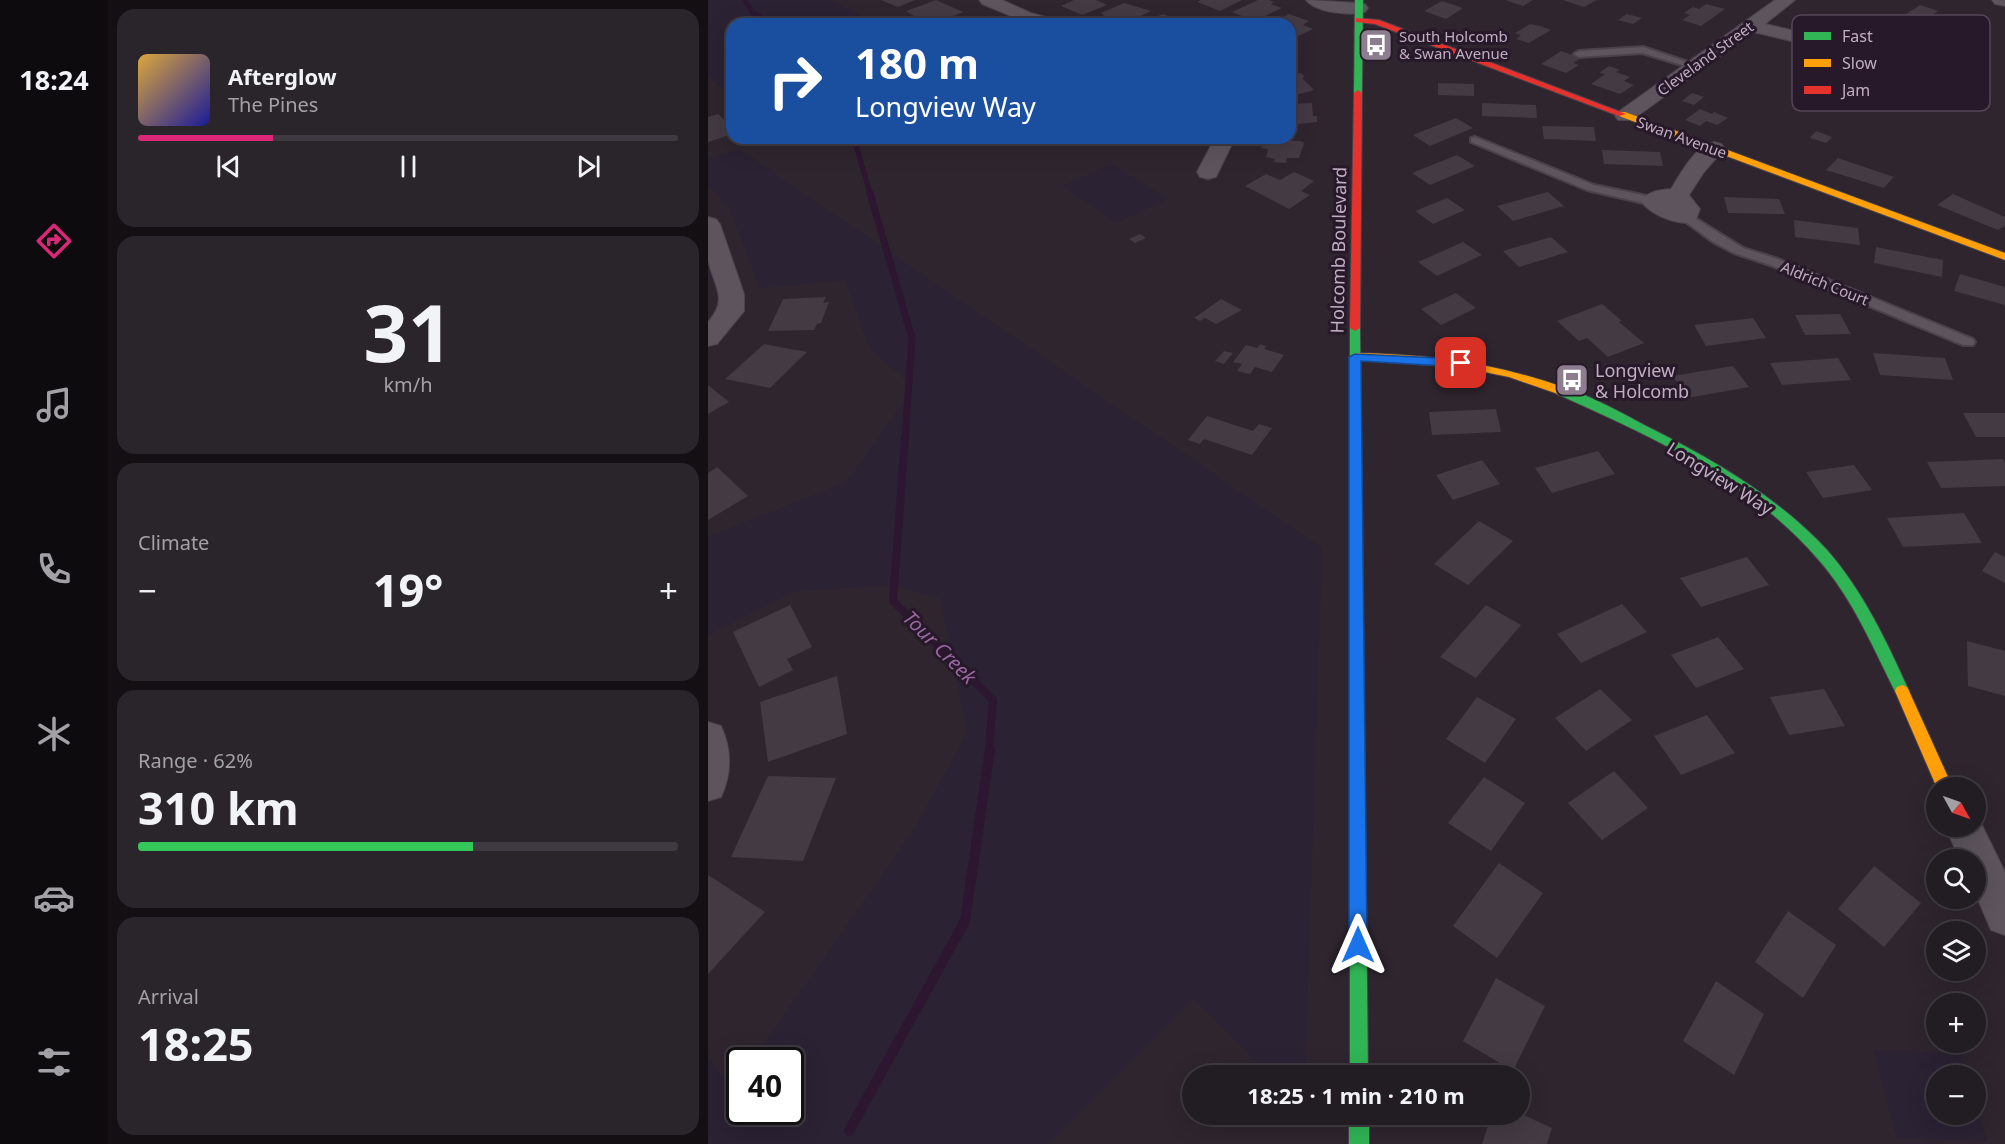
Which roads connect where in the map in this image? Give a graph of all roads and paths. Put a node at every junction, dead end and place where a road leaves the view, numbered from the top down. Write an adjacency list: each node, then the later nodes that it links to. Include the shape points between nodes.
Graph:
1 (988, 0): 5 (street)
2 (1315, 0): 4 (street, Swan Avenue)
3 (1786, 0): 6 (street, Cleveland Street)
4 (1359, 9): 10 (street, Swan Avenue, via 1376,22); 22 (street, Holcomb Boulevard)
5 (1030, 18)
6 (1750, 26): 7 (street); 9 (street, Cleveland Street)
7 (1792, 36)
8 (1579, 54): 9 (lane, via 1643,50)
9 (1695, 66): 10 (street, Cleveland Street)
10 (1625, 116): 13 (street, Swan Avenue)
11 (1475, 140): 16 (lane, Aldrich Court, via 1591,188)
12 (1222, 144): 14 (street)
13 (1714, 148): 15 (street); 19 (street, Swan Avenue)
14 (1208, 172)
15 (1678, 195): 16 (street, Aldrich Court); 17 (street, Aldrich Court, via 1689,209)
16 (1652, 201): 17 (street, Aldrich Court)
17 (1687, 217): 21 (lane, Aldrich Court, via 1732,249 1774,262)
18 (708, 224): 20 (street, via 732,294 731,310)
19 (2005, 257)
20 (708, 338)
21 (1968, 342)
22 (1355, 357): 24 (street, Longview Way, via 1486,366 1540,382 1675,448 1762,502 1805,536 1839,575 1865,614); 28 (street, Holcomb Boulevard)
23 (708, 737): 25 (street)
24 (1940, 777)
25 (708, 785)
26 (1969, 837): 27 (street)
27 (2005, 916)
28 (1359, 1065)
29 (1359, 1125): 30 (street)
30 (1359, 1144)

